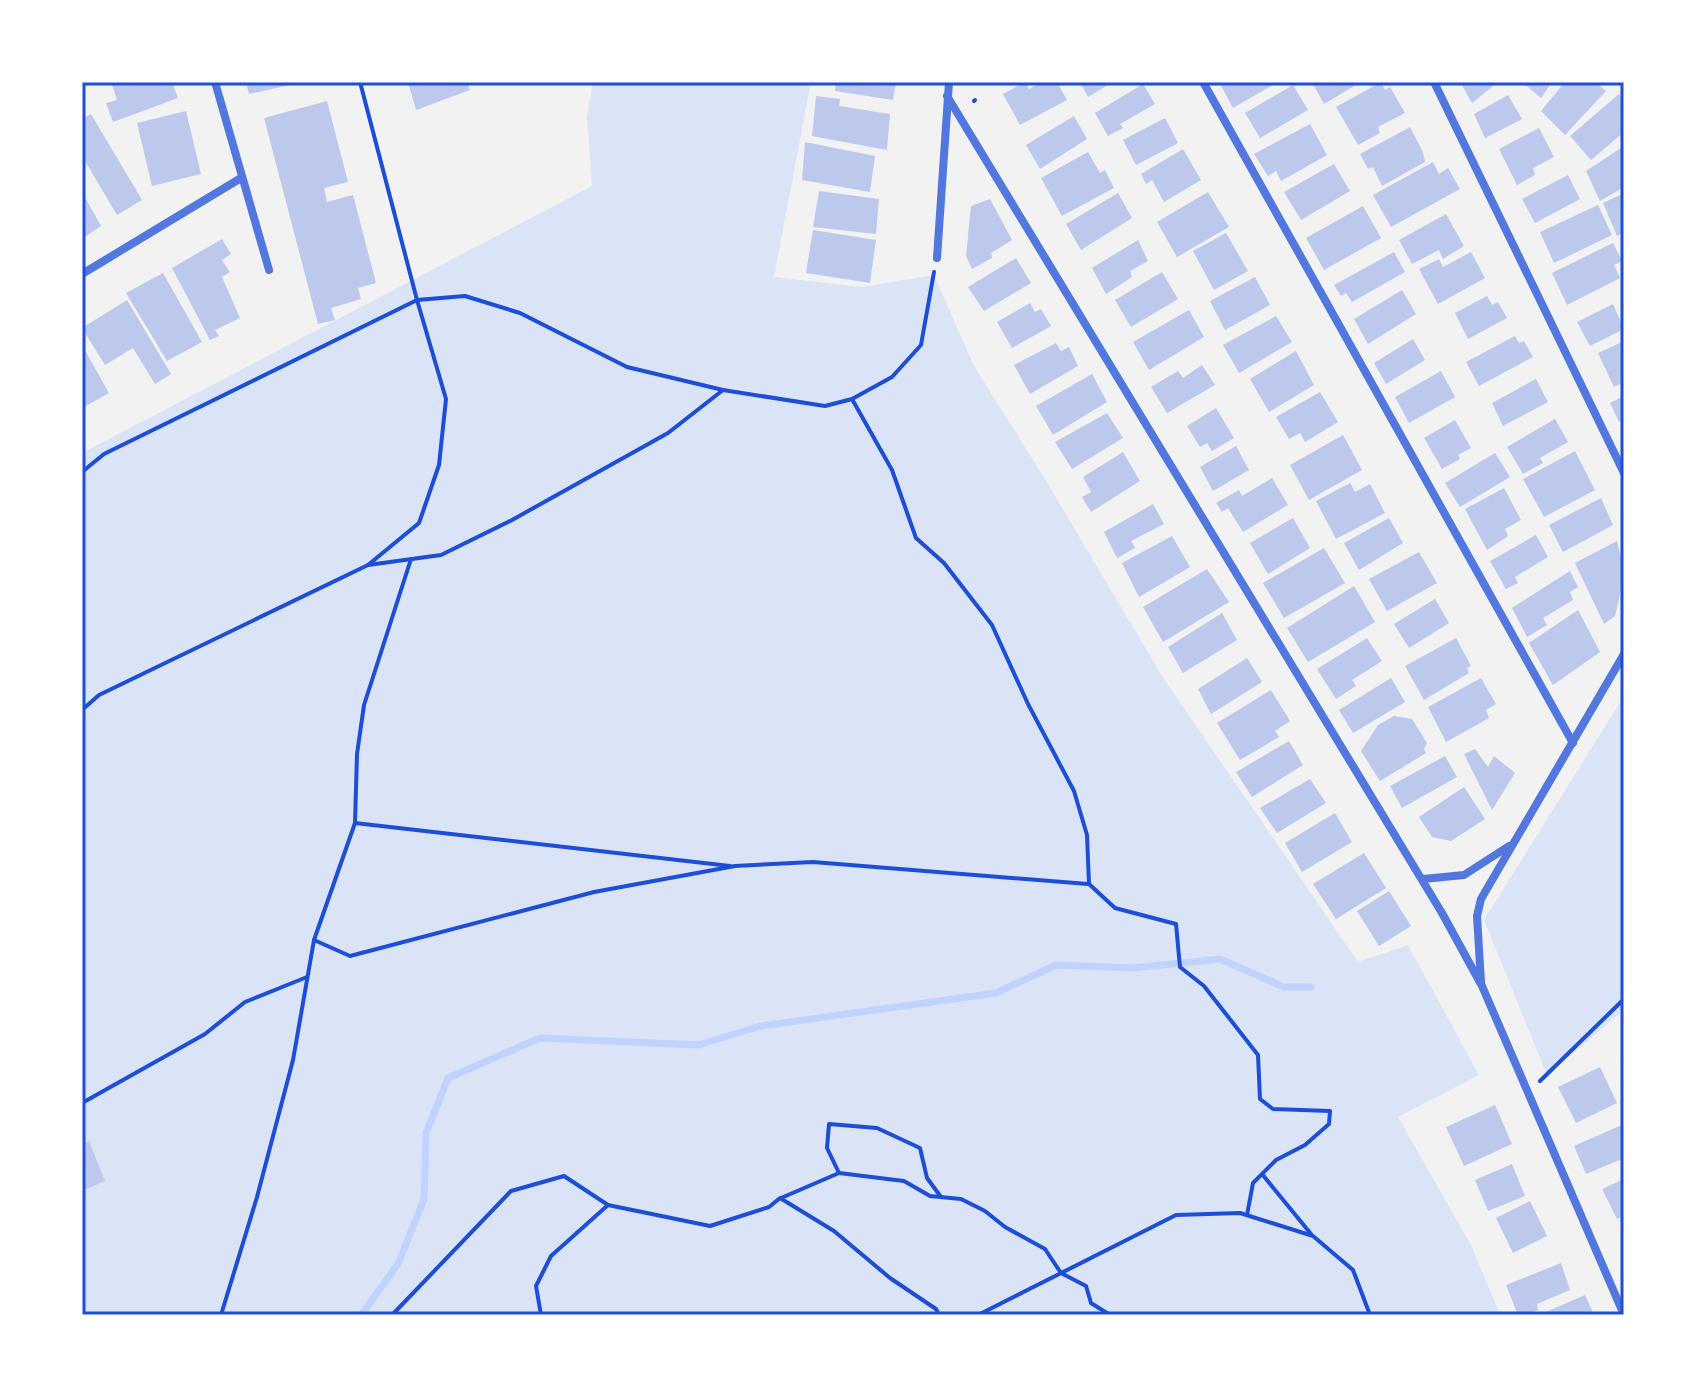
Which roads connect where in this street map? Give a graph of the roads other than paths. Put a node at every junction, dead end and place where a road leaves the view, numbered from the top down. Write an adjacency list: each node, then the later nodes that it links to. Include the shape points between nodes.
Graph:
1 (215, 82): 6 (street)
2 (949, 82): 5 (street)
3 (1203, 82): 12 (street)
4 (1434, 82): 10 (street)
5 (947, 96): 7 (street); 14 (street)
6 (241, 178): 8 (street); 9 (street)
7 (937, 258)
8 (269, 270)
9 (82, 274)
10 (1624, 473)
11 (1624, 654): 12 (street)
12 (1573, 743): 13 (street)
13 (1511, 844): 14 (street, via 1464,875); 15 (street, via 1477,916)
14 (1423, 879): 15 (street)
15 (1482, 986): 16 (street)
16 (1624, 1315)

